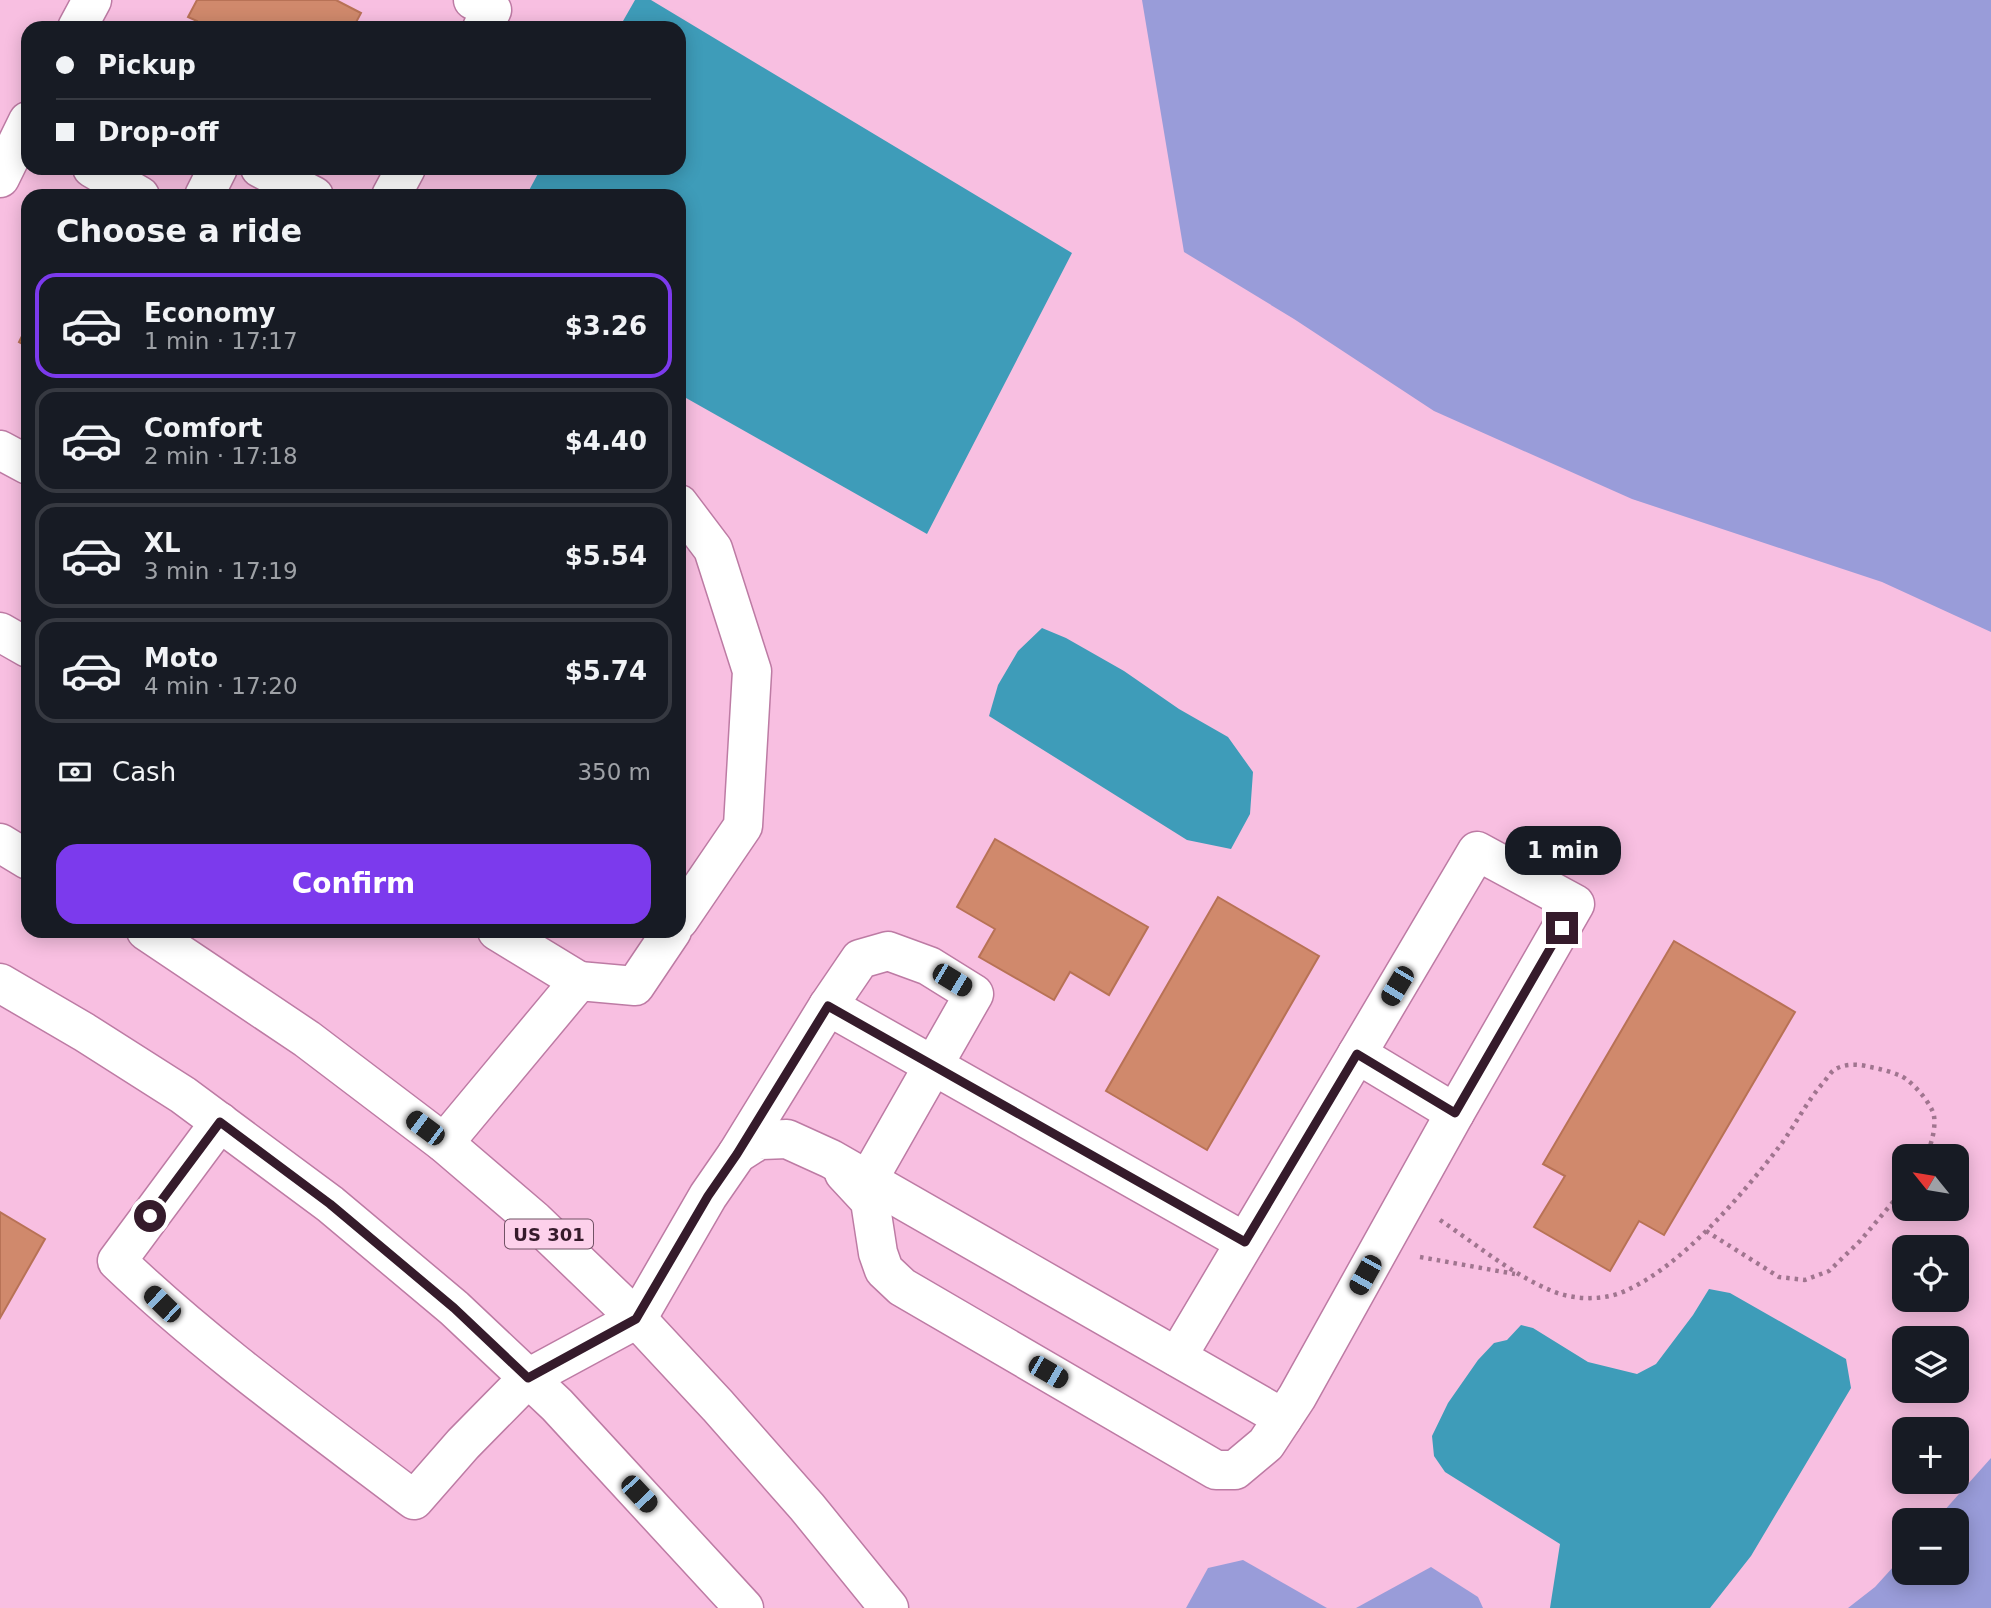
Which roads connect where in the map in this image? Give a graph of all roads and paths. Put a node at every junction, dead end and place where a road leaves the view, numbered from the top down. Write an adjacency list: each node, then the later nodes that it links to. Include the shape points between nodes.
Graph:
1 (92, 0): 2 (main road)
2 (81, 21)
3 (20, 124): 6 (main road)
4 (104, 175): 7 (main road)
5 (274, 175): 8 (main road)
6 (0, 178)
7 (128, 189)
8 (300, 189)
9 (0, 450): 10 (main road)
10 (21, 461)
11 (686, 513): 16 (main road, via 713,549 751,671 743,826)
12 (0, 632): 13 (main road)
13 (21, 644)
14 (0, 843): 15 (main road)
15 (21, 856)
16 (686, 910)
17 (167, 938): 27 (main road, US 301)
18 (509, 938): 20 (main road)
19 (667, 938): 20 (main road, via 635,986)
20 (579, 981): 27 (main road)
21 (0, 983): 26 (main road, via 183,1094)
22 (828, 1006): 24 (main road); 24 (main road, via 860,959 888,951 929,967 974,994); 29 (main road)
23 (1357, 1054): 25 (main road); 25 (main road, via 1477,851 1575,904); 35 (main road)
24 (933, 1066): 31 (main road); 35 (main road)
25 (1455, 1113): 32 (main road)
26 (220, 1122): 40 (main road, via 340,1212); 40 (main road, via 117,1261 162,1304 414,1500)
27 (444, 1143): 38 (main road, US 301, via 534,1220)
28 (1931, 1144): 34 (path, via 1934,1115 1920,1091 1903,1077 1856,1064 1834,1070 1780,1146)
29 (737, 1154): 30 (main road, via 759,1140 786,1139); 38 (main road)
30 (831, 1159): 31 (main road); 41 (main road, via 870,1201 884,1270 902,1287 1216,1470 1235,1470 1266,1444)
31 (868, 1180): 39 (main road)
32 (1408, 1197): 36 (main road); 37 (path)
33 (1892, 1203): 34 (path, via 1845,1256 1829,1270 1805,1280 1779,1277)
34 (1706, 1231): 37 (path, via 1651,1277 1603,1297 1573,1297)
35 (1245, 1242): 39 (main road)
36 (1379, 1250): 37 (path); 41 (main road)
37 (1519, 1274)
38 (636, 1319): 40 (main road); 43 (main road, US 301, via 807,1507)
39 (1177, 1357): 41 (main road)
40 (528, 1378): 42 (main road)
41 (1283, 1418)
42 (744, 1608)
43 (889, 1608)

